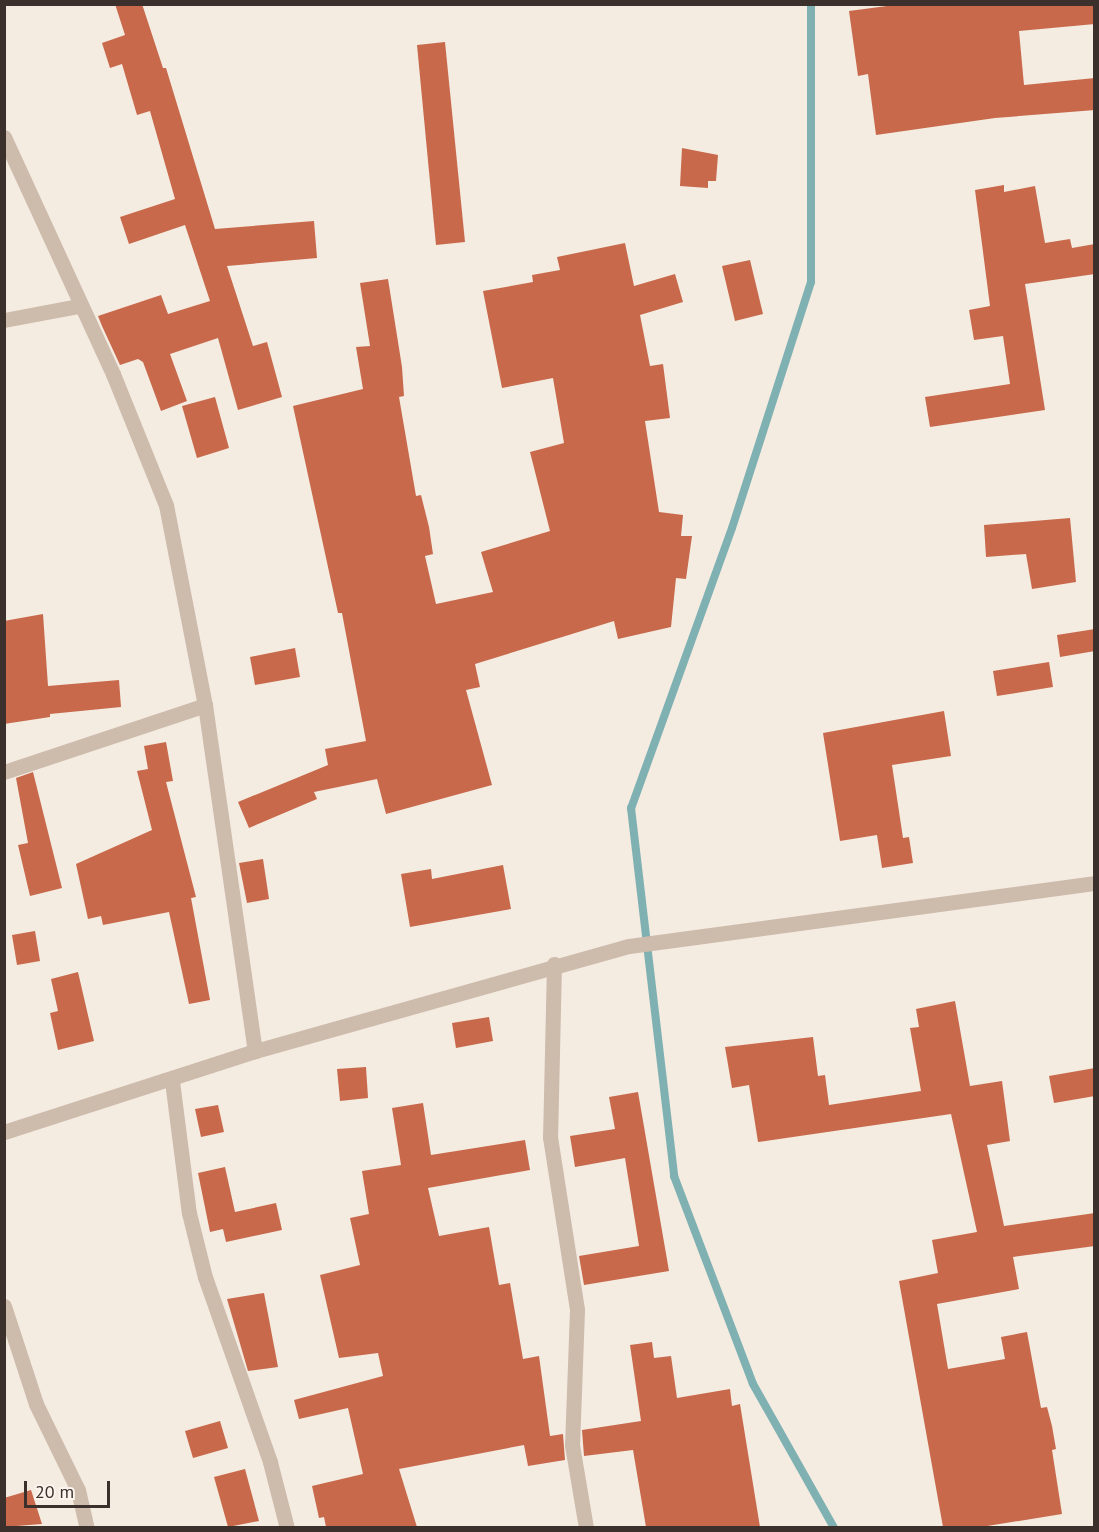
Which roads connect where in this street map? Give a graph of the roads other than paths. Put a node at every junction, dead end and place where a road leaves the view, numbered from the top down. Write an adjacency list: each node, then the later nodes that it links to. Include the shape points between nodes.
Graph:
1 (4, 137): 2 (street)
2 (78, 306): 3 (street); 4 (street, via 113,374 166,505)
3 (4, 320)
4 (205, 705): 5 (street); 8 (street)
5 (4, 772)
6 (1095, 883): 7 (street, via 676,937)
7 (554, 964): 8 (street); 14 (street, via 550,1137 577,1310 572,1445)
8 (255, 1051): 9 (street)
9 (172, 1081): 10 (street); 13 (street, via 189,1213 205,1277 270,1462)
10 (4, 1132)
11 (4, 1306): 12 (street, via 36,1404 78,1490)
12 (87, 1527)
13 (287, 1527)
14 (586, 1527)

